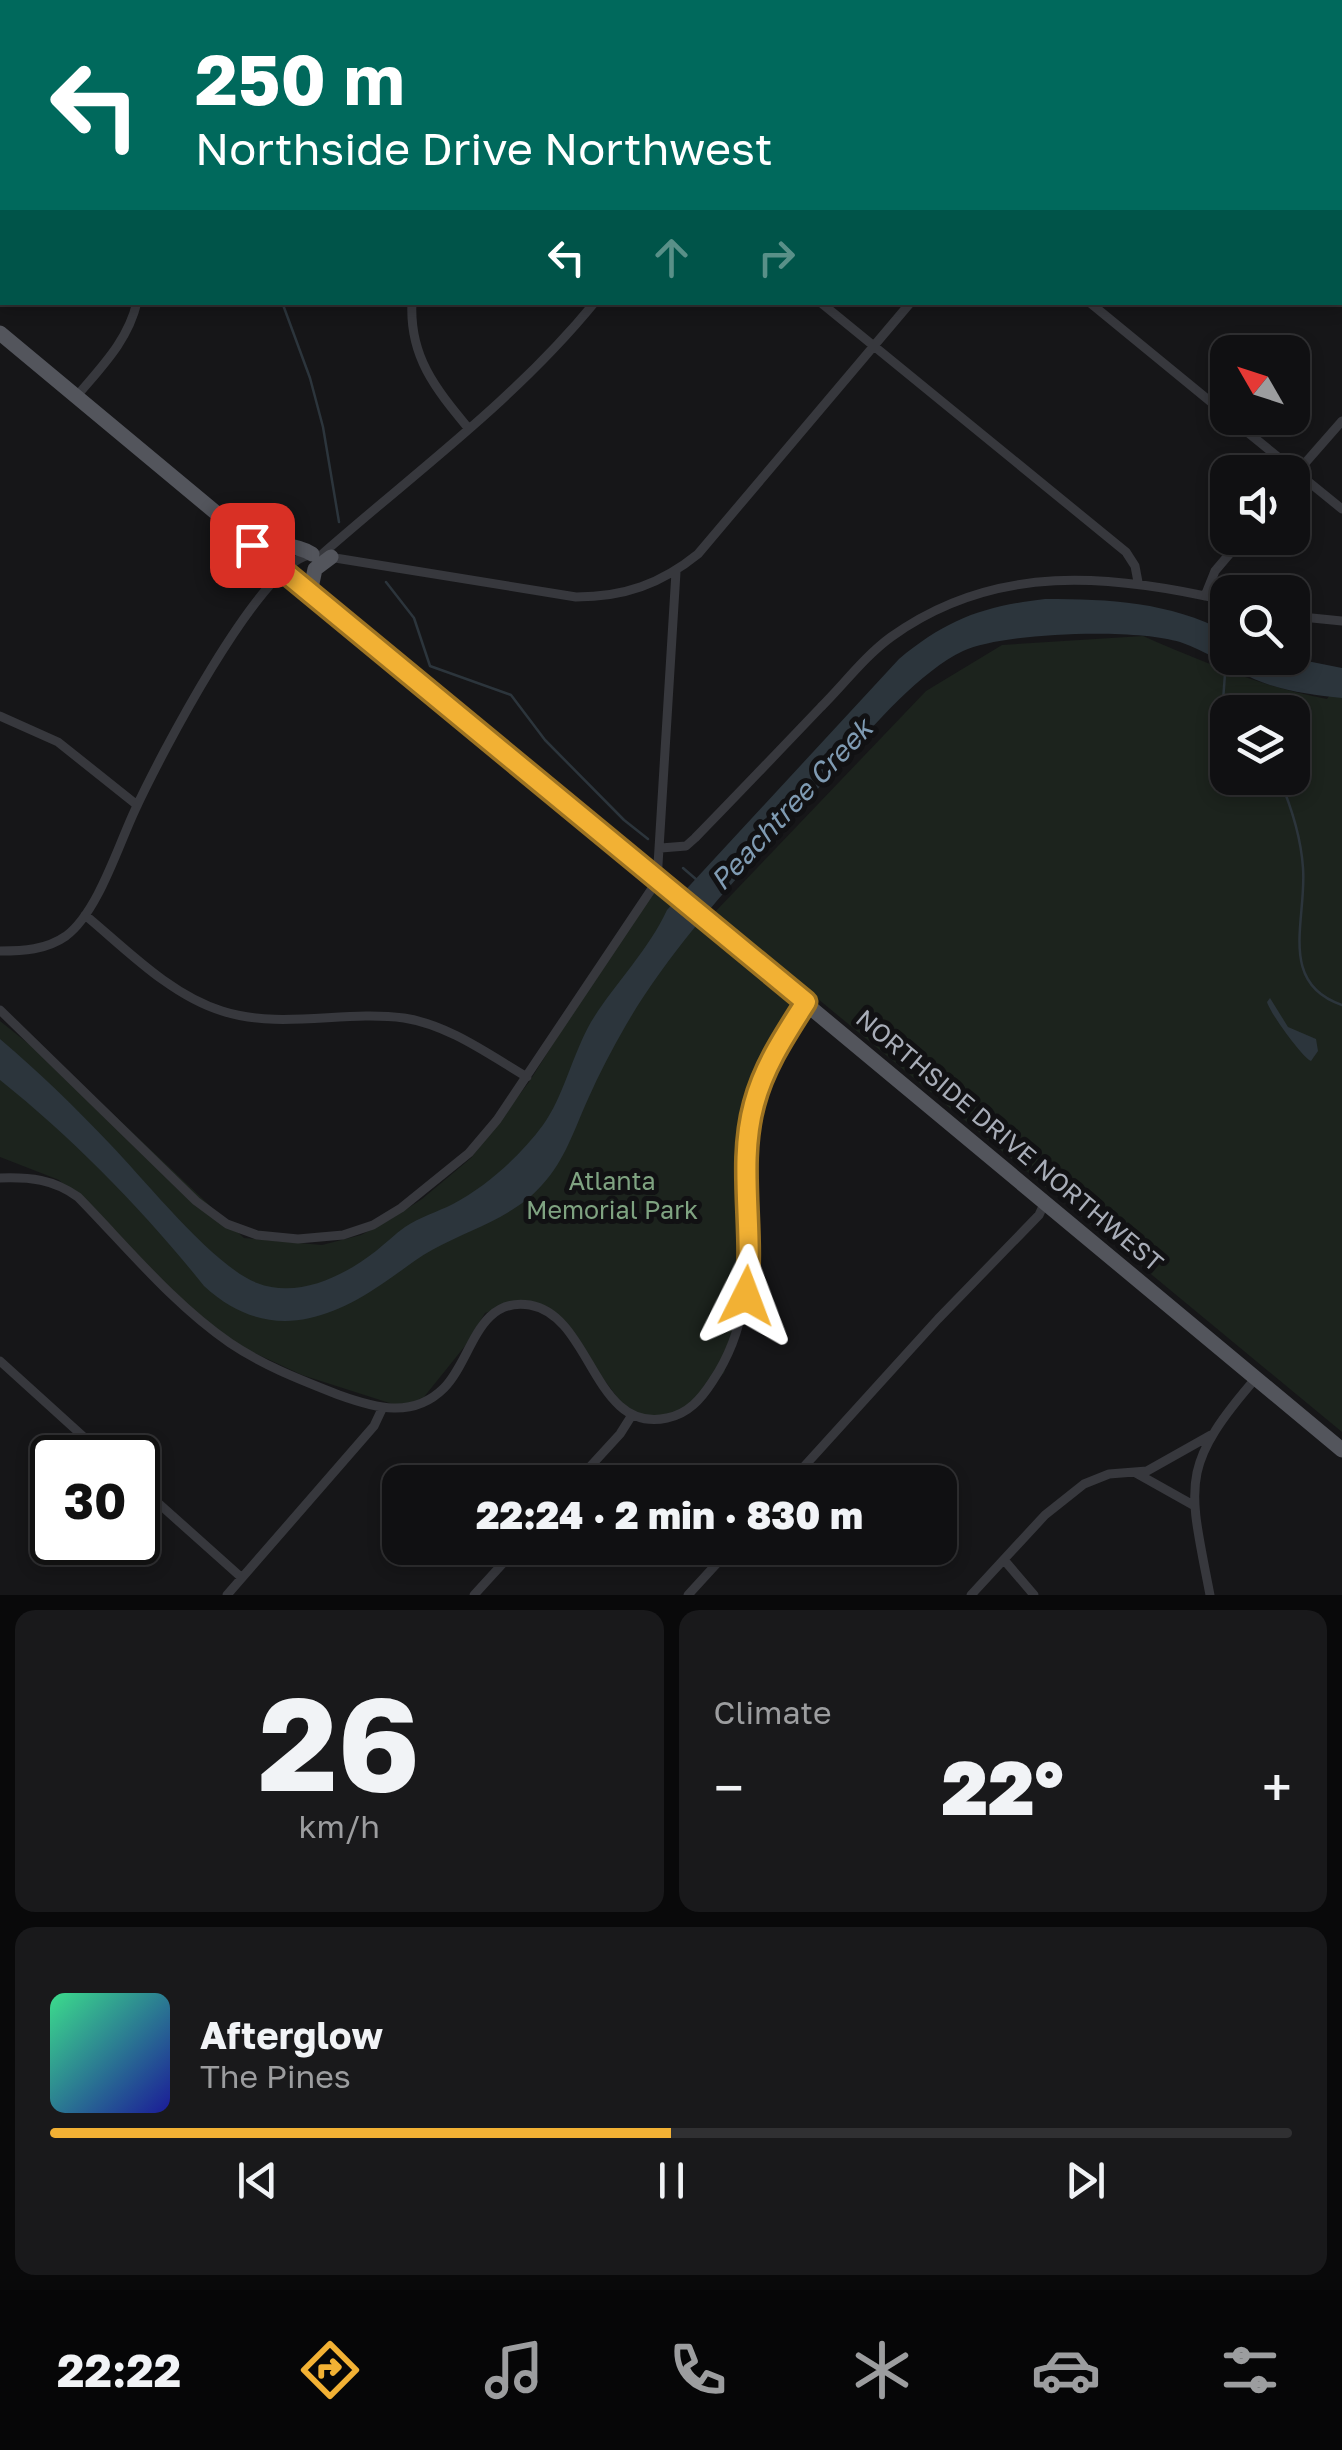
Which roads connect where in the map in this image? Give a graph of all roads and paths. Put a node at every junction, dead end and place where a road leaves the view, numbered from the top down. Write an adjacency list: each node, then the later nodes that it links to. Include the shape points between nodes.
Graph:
1 (136, 305): 9 (street, via 116,350)
2 (412, 305): 12 (street, via 424,370)
3 (592, 305): 12 (street, via 552,353)
4 (824, 305): 8 (street)
5 (908, 305): 8 (street)
6 (1093, 305): 10 (street)
7 (0, 333): 9 (main road, NORTHSIDE DRIVE NORTHWEST)
8 (874, 346): 22 (street); 23 (street, via 1126,552)
9 (76, 397): 18 (main road, NORTHSIDE DRIVE NORTHWEST)
10 (1210, 401)
11 (1342, 421): 15 (street)
12 (469, 429): 20 (street)
13 (1249, 435): 14 (street)
14 (1272, 455)
15 (1310, 458)
16 (1310, 486): 17 (street)
17 (1342, 510)
18 (252, 545): 20 (main road); 21 (main road, NORTHSIDE DRIVE NORTHWEST)
19 (1228, 555): 25 (street)
20 (321, 556): 21 (street, via 297,558); 22 (street, via 576,597 624,593); 24 (main road)
21 (282, 570): 24 (main road, NORTHSIDE DRIVE NORTHWEST); 30 (street, via 232,637)
22 (676, 572): 31 (street)
23 (1138, 582): 25 (street); 31 (street, via 1075,579 1014,586 960,602 908,628 877,650 686,846)
24 (310, 593): 32 (main road, NORTHSIDE DRIVE NORTHWEST)
25 (1205, 596): 26 (street)
26 (1210, 597)
27 (1310, 618): 28 (street)
28 (1342, 621)
29 (0, 716): 30 (street, via 58,742)
30 (137, 805): 33 (street)
31 (660, 848): 32 (street)
32 (657, 881): 35 (main road, NORTHSIDE DRIVE NORTHWEST); 37 (street)
33 (85, 915): 34 (street, via 54,942); 37 (street, via 176,988 218,1010 269,1020 415,1020 455,1034)
34 (0, 951)
35 (806, 1002): 39 (main road, NORTHSIDE DRIVE NORTHWEST); 43 (street, via 772,1057 753,1107 748,1281 732,1346 688,1410 660,1420)
36 (0, 1010): 37 (street, via 196,1201 227,1224 270,1237 327,1238 385,1218 469,1152)
37 (526, 1078)
38 (0, 1178): 42 (street, via 64,1187 232,1344 290,1376)
39 (1045, 1202): 41 (main road, NORTHSIDE DRIVE NORTHWEST); 48 (street)
40 (0, 1361): 44 (street)
41 (1256, 1378): 45 (street); 46 (main road, NORTHSIDE DRIVE NORTHWEST)
42 (382, 1409): 43 (street, via 410,1407 436,1395 486,1320 524,1304 557,1320); 55 (street)
43 (632, 1415): 47 (street)
44 (82, 1435)
45 (1211, 1435): 49 (street); 51 (street, via 1196,1468)
46 (1342, 1450)
47 (592, 1465)
48 (805, 1465)
49 (1136, 1474): 51 (street); 52 (street, via 1109,1474 1084,1484)
50 (160, 1505): 55 (street)
51 (1193, 1506): 61 (street)
52 (1004, 1560): 59 (street); 60 (street)
53 (501, 1565): 57 (street)
54 (715, 1565): 58 (street)
55 (242, 1578): 56 (street)
56 (227, 1595)
57 (474, 1595)
58 (688, 1595)
59 (971, 1595)
60 (1034, 1595)
61 (1210, 1595)

